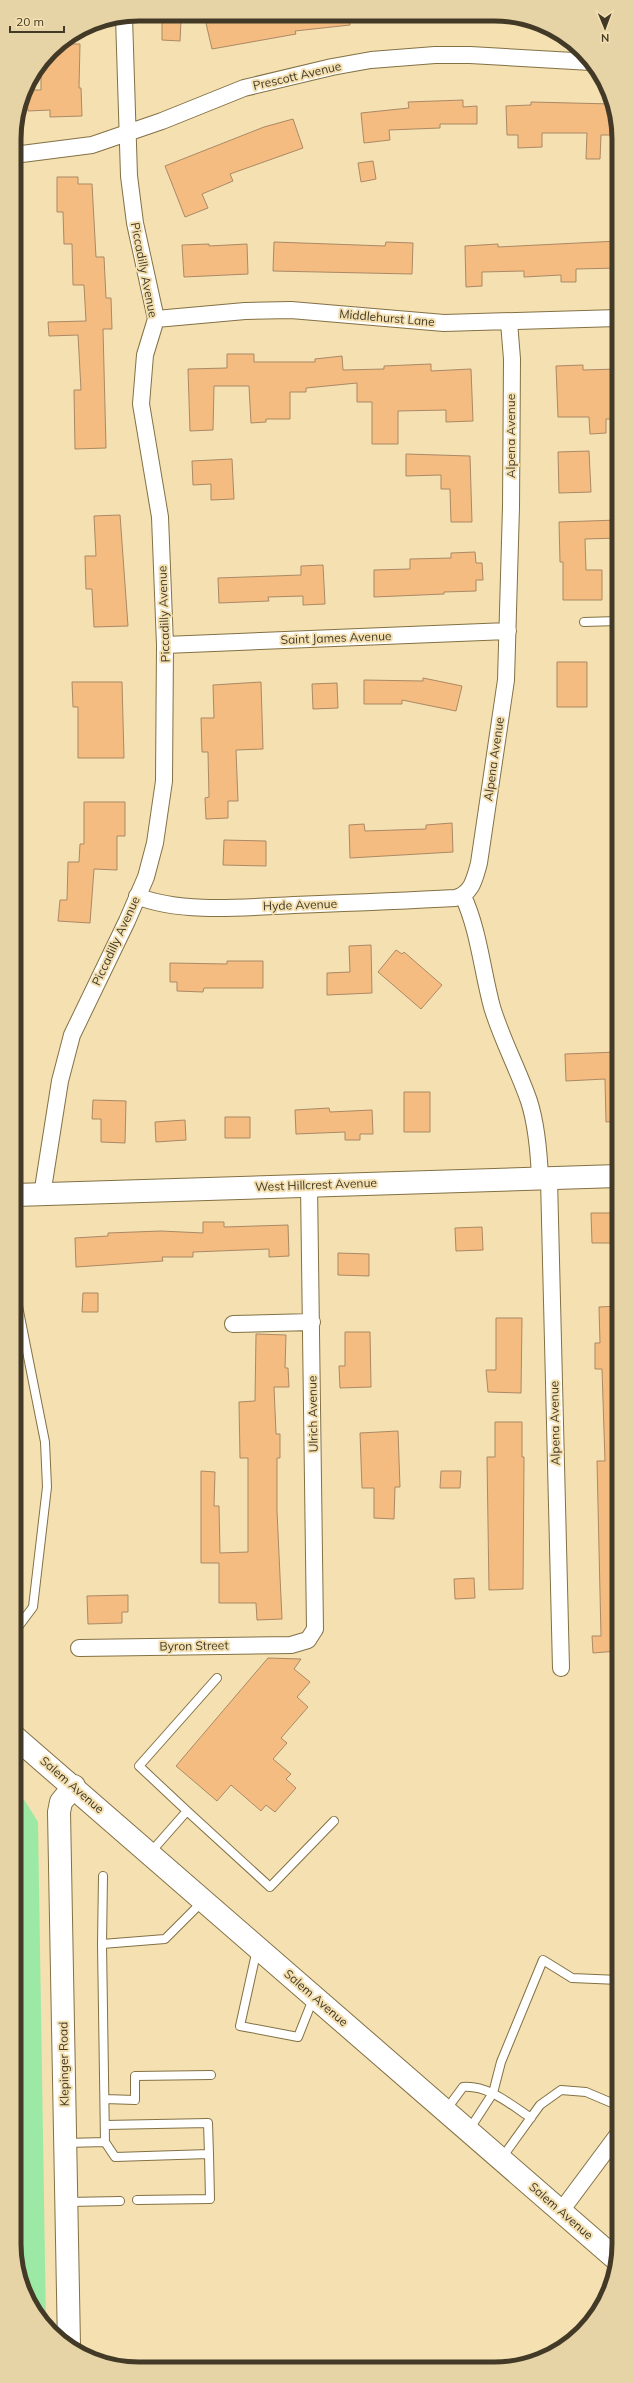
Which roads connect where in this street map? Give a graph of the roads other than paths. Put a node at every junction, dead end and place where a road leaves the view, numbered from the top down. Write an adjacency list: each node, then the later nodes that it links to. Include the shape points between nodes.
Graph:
1 (124, 22): 3 (street, Piccadilly Avenue)
2 (583, 62): 3 (street, Prescott Avenue, via 435,55 332,66 244,88 162,121)
3 (127, 132): 4 (street, Prescott Avenue, via 92,145); 6 (street, Piccadilly Avenue, via 135,223)
4 (21, 154)
5 (612, 318): 7 (street, Middlehurst Lane)
6 (156, 319): 7 (street, Middlehurst Lane, via 245,311 291,310 444,323); 11 (street, Piccadilly Avenue, via 146,355 141,404 160,517)
7 (509, 322): 10 (street, Alpena Avenue, via 512,366)
8 (612, 621): 9 (lane)
9 (584, 622)
10 (508, 631): 11 (street, Saint James Avenue); 13 (street, Alpena Avenue, via 506,680 479,862 475,880)
11 (165, 644): 12 (street, Piccadilly Avenue, via 164,781 155,843)
12 (138, 896): 13 (street, Hyde Avenue, via 169,904 227,908); 17 (street, Piccadilly Avenue, via 72,1035 60,1081)
13 (463, 896): 15 (street, Alpena Avenue, via 474,920 483,975 493,1010 532,1110)
14 (612, 1176): 15 (street, West Hillcrest Avenue)
15 (544, 1179): 16 (street, West Hillcrest Avenue); 25 (street, Alpena Avenue)
16 (309, 1186): 17 (street, West Hillcrest Avenue); 20 (street, Ulrich Avenue)
17 (42, 1195): 18 (street, West Hillcrest Avenue)
18 (21, 1196)
19 (21, 1321): 22 (lane, via 45,1442 47,1487 33,1607)
20 (312, 1322): 21 (street); 23 (street, Ulrich Avenue, via 315,1629)
21 (233, 1324)
22 (21, 1623)
23 (308, 1640): 24 (street, Byron Street, via 291,1645)
24 (79, 1648)
25 (560, 1668)
26 (217, 1678): 29 (lane, via 139,1766)
27 (21, 1742): 28 (street, Salem Avenue)
28 (74, 1786): 31 (street, Salem Avenue); 48 (street, Klepinger Road, via 61,1802 59,1812)
29 (187, 1811): 30 (lane, via 270,1887); 31 (lane)
30 (334, 1821)
31 (150, 1853): 33 (street, Salem Avenue)
32 (103, 1876): 34 (lane)
33 (204, 1900): 34 (lane, via 165,1939); 35 (street, Salem Avenue)
34 (102, 1944): 40 (lane)
35 (257, 1946): 37 (street, Salem Avenue); 37 (lane, via 240,2026 298,2037)
36 (612, 1980): 39 (lane, via 572,1978 543,1960 500,2062)
37 (314, 1996): 42 (street, Salem Avenue)
38 (211, 2074): 40 (lane, via 135,2076 135,2100)
39 (493, 2094): 42 (lane, via 474,2086 463,2087); 43 (lane); 45 (lane)
40 (105, 2099): 44 (lane)
41 (612, 2103): 43 (lane, via 586,2092 561,2090 540,2105)
42 (446, 2110): 45 (street, Salem Avenue)
43 (531, 2118): 50 (lane)
44 (105, 2125): 46 (lane); 49 (lane, via 208,2123)
45 (469, 2130): 50 (street, Salem Avenue)
46 (105, 2142): 48 (lane); 49 (lane, via 115,2157)
47 (612, 2142): 54 (street)
48 (65, 2143): 53 (street, Klepinger Road)
49 (209, 2154): 51 (lane, via 210,2199)
50 (501, 2159): 54 (street, Salem Avenue)
51 (138, 2200)
52 (120, 2201): 53 (lane)
53 (66, 2202): 56 (street, Klepinger Road)
54 (561, 2211): 55 (street, Salem Avenue)
55 (612, 2255)
56 (69, 2339)

